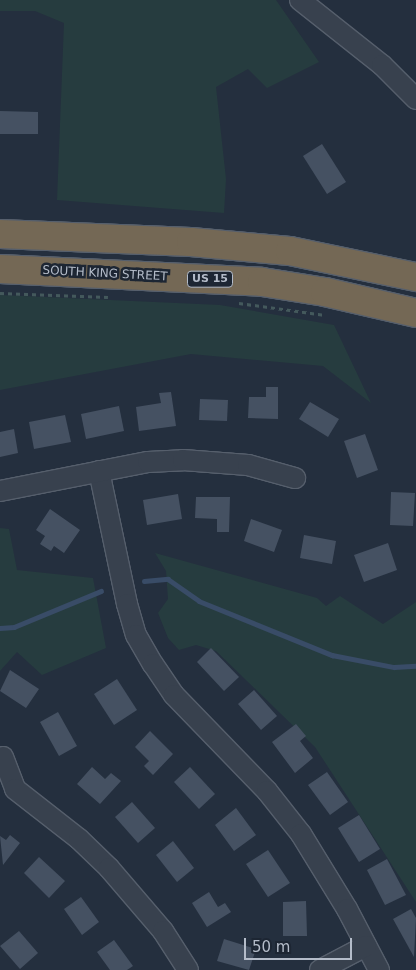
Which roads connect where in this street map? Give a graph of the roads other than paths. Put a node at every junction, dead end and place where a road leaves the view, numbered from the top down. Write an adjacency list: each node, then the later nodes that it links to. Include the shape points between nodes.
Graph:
1 (300, 0): 2 (street, via 382,65)
2 (416, 99)
3 (0, 234): 5 (highway, via 191,242 290,251)
4 (0, 269): 6 (highway, SOUTH KING STREET / US 15, via 262,282 325,292)
5 (416, 277)
6 (416, 313)
7 (99, 472): 8 (street, via 148,462 216,461 248,465); 9 (street); 11 (street, via 127,604 136,635 152,664 174,695 267,791 301,834)
8 (295, 478)
9 (0, 491)
10 (3, 757): 12 (street, via 15,788 67,828 109,868 158,925)
11 (366, 946): 13 (street); 14 (street)
12 (188, 970)
13 (320, 970)
14 (379, 970)

